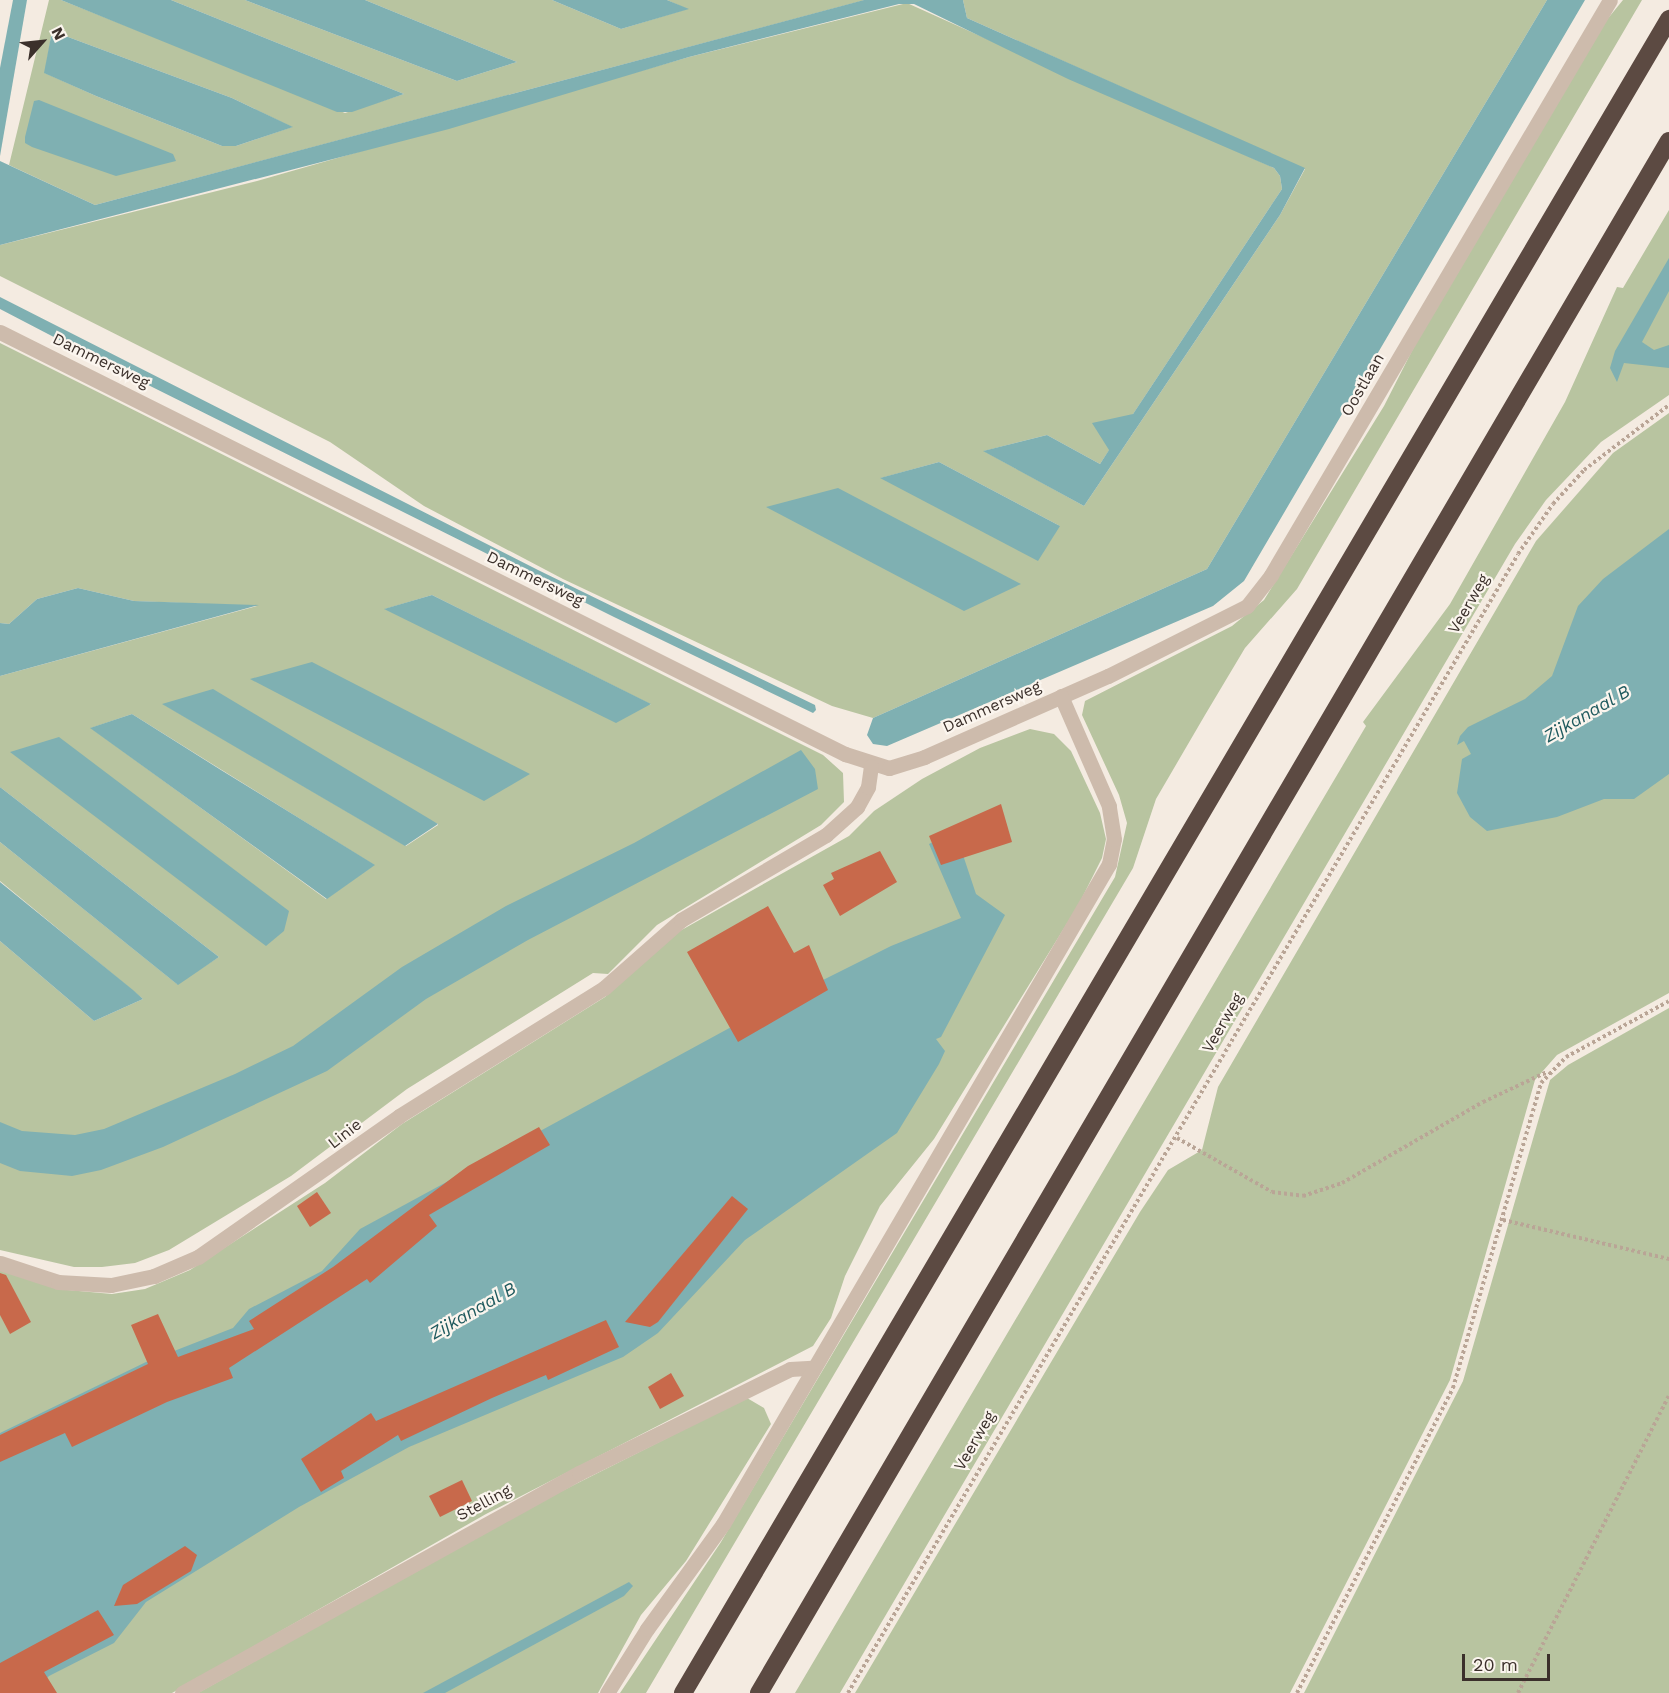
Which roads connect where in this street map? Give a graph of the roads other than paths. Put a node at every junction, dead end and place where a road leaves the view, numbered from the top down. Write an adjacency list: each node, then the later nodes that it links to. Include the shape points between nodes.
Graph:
1 (1610, 0): 5 (street, Oostlaan, via 1259,592 1232,617)
2 (1669, 19): 11 (highway)
3 (1669, 141): 12 (highway)
4 (0, 332): 6 (street, Dammersweg)
5 (1061, 696): 6 (street, Dammersweg, via 907,764); 8 (street, via 1109,806 1114,839 1109,864)
6 (871, 766): 7 (street, Linie, via 868,787 856,807 825,836 681,920 604,987 399,1116 329,1169 184,1264 139,1281 111,1285 58,1282)
7 (0, 1263)
8 (812, 1368): 9 (street, Stelling, via 790,1370 579,1473); 10 (street, via 723,1524 646,1629)
9 (182, 1693)
10 (607, 1693)
11 (683, 1693)
12 (759, 1693)

